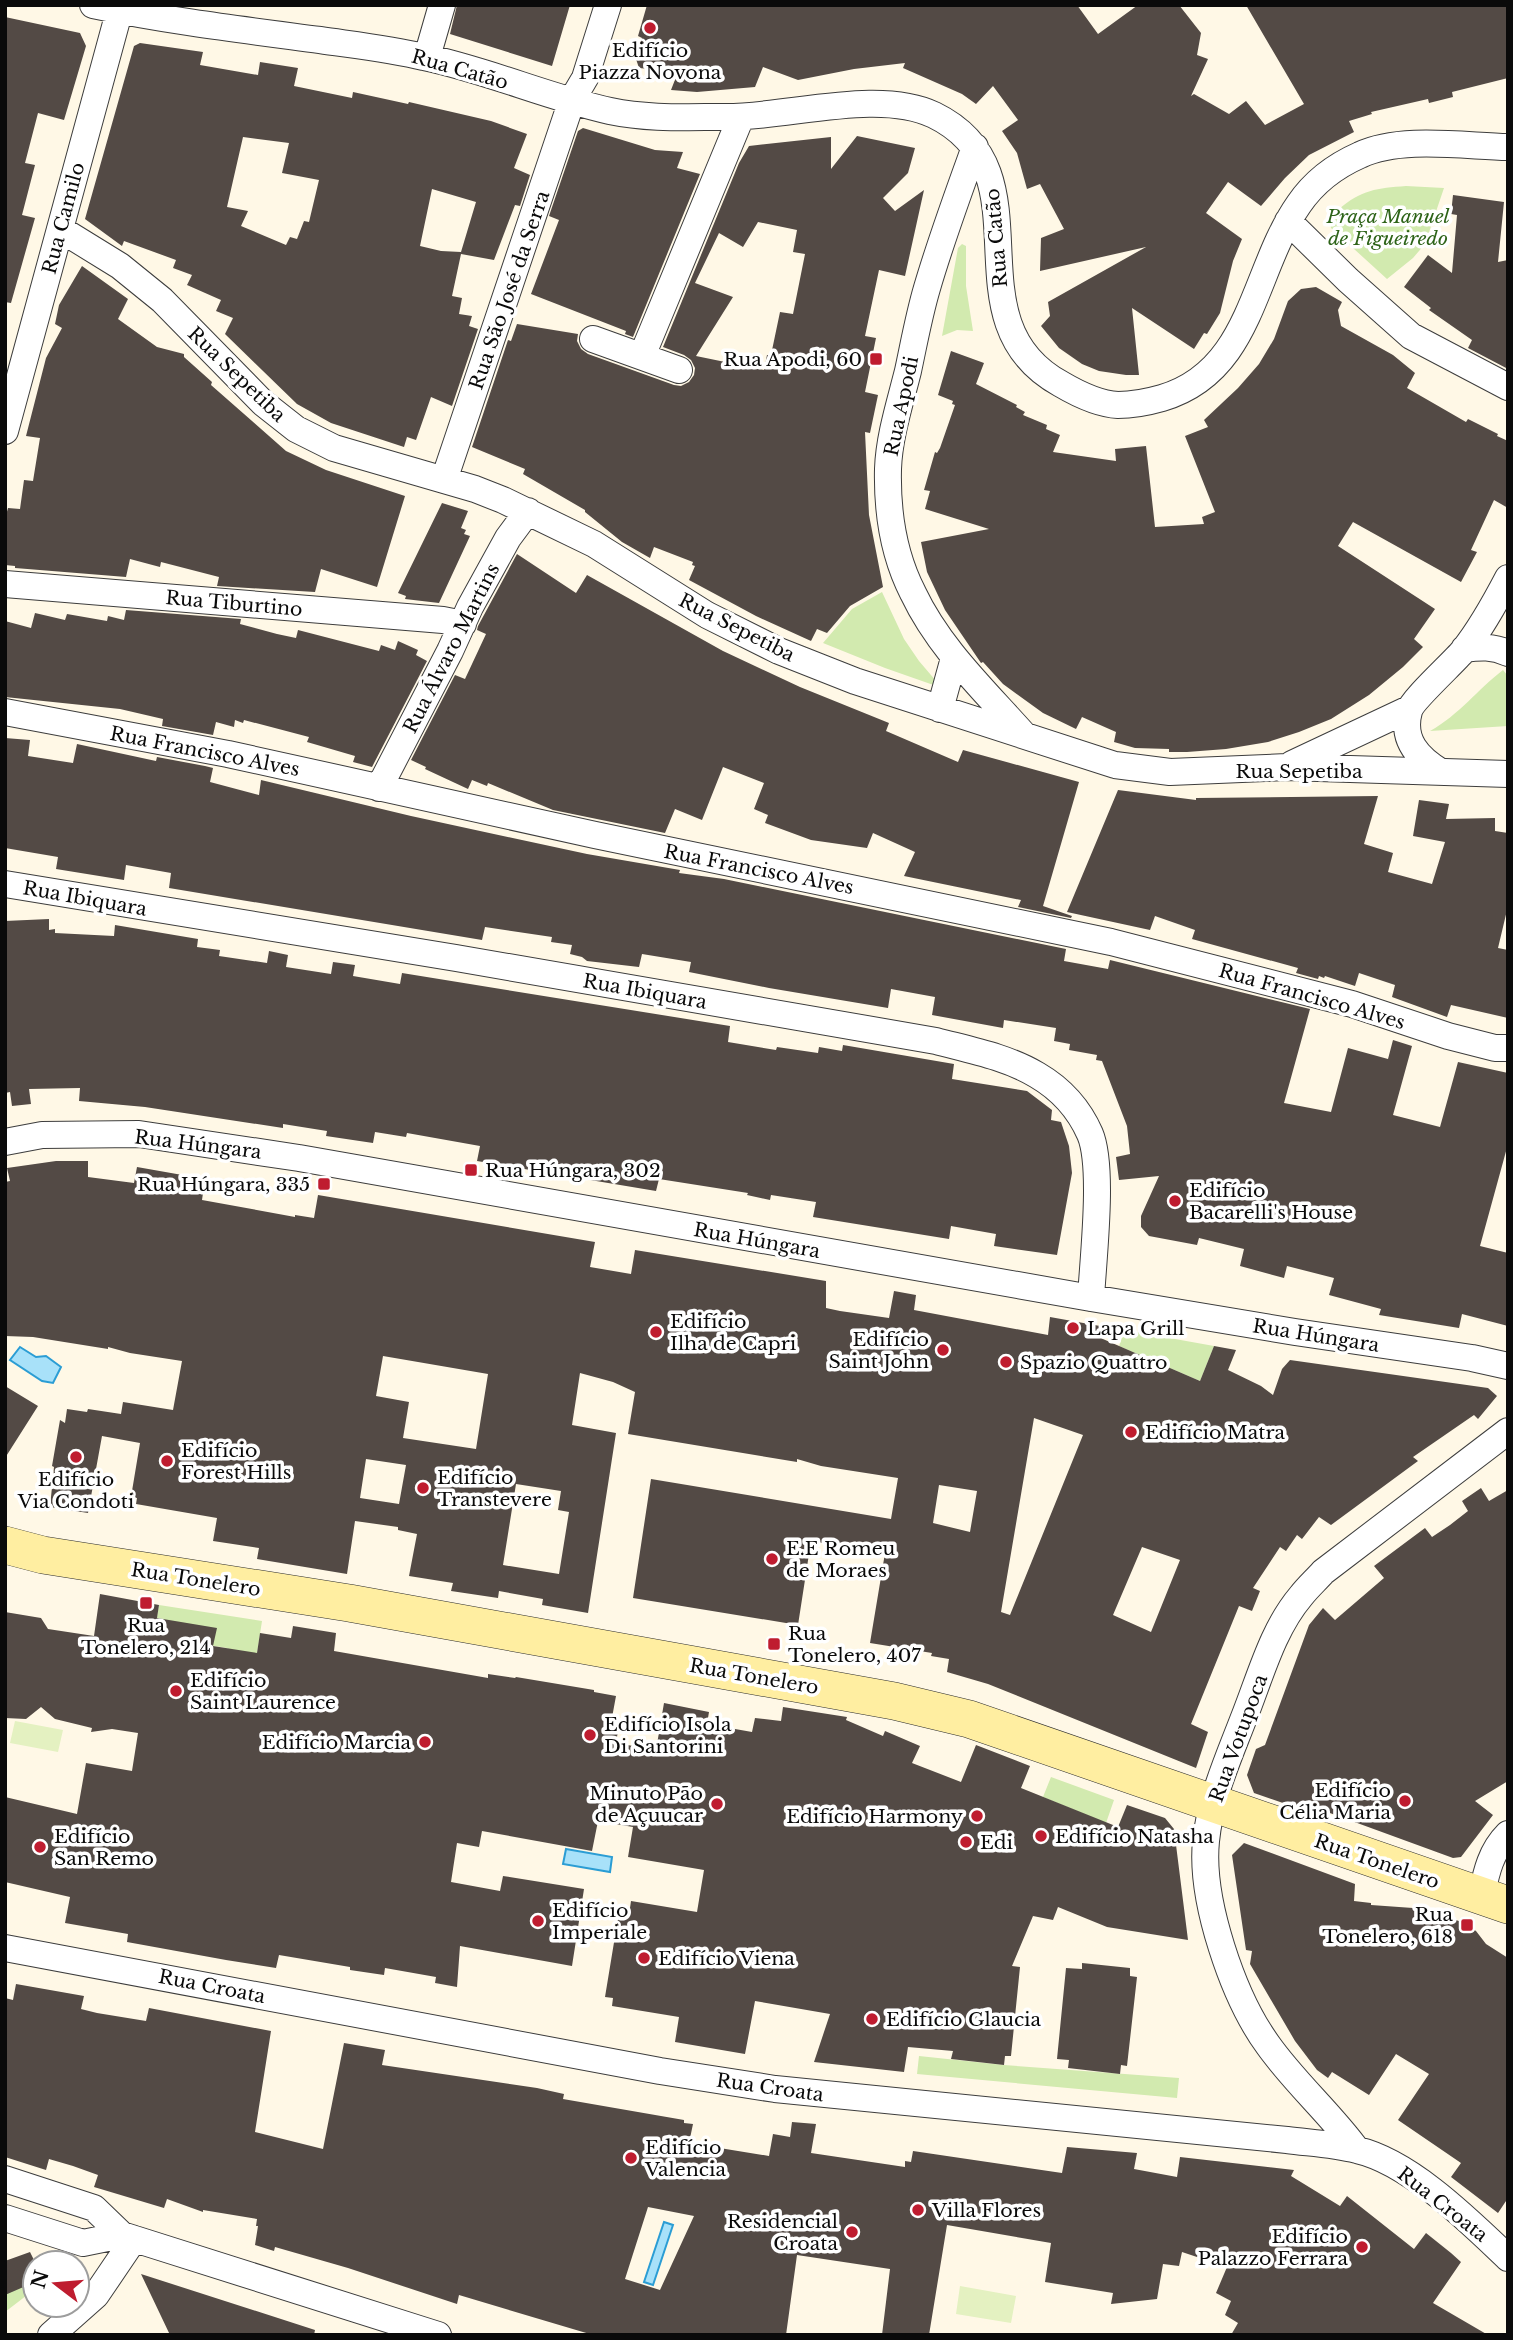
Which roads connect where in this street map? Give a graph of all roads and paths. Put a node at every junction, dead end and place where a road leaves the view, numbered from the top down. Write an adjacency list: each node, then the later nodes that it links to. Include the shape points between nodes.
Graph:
1 (93, 5): 4 (street, Rua Catão)
2 (442, 5): 5 (street)
3 (608, 5): 6 (street, Rua São José da Serra, via 585,78)
4 (120, 8): 5 (street, Rua Catão); 11 (street, Rua Camilo)
5 (427, 57): 6 (street, Rua Catão)
6 (572, 100): 7 (street, Rua Catão, via 646,116); 17 (street, Rua São José da Serra)
7 (741, 117): 9 (street, Rua Catão, via 890,104 928,112 952,125); 13 (street)
8 (1508, 146): 10 (street, Rua Catão, via 1399,144 1364,153 1315,184)
9 (975, 148): 10 (street, Rua Catão, via 989,172 997,209 1000,295 1010,330 1025,355 1048,377 1097,401 1120,405 1149,402 1181,392 1205,377 1228,352 1246,319); 24 (street, Rua Apodi, via 926,291 888,467 898,553 912,592)
10 (1288, 221): 15 (street, via 1411,336)
11 (60, 229): 16 (street, Rua Camilo); 17 (street, Rua Sepetiba, via 120,266 162,300 263,403 296,429 334,448)
12 (593, 339): 13 (street)
13 (642, 356): 14 (street)
14 (679, 370)
15 (1508, 387)
16 (5, 431)
17 (444, 480): 18 (street, Rua Sepetiba)
18 (528, 511): 21 (street, Rua Álvaro Martins, via 508,538); 26 (street, Rua Sepetiba, via 594,544 707,615 779,651)
19 (5, 584): 21 (street, Rua Tiburtino)
20 (1506, 584): 22 (street)
21 (463, 624): 34 (street, Rua Álvaro Martins)
22 (1464, 649): 23 (street, via 1483,646); 27 (street)
23 (1508, 653)
24 (954, 658): 25 (street, Rua Apodi); 26 (street)
25 (988, 695): 29 (street, Rua Apodi); 30 (street, Rua Apodi)
26 (940, 709): 29 (street, Rua Sepetiba)
27 (1409, 709): 31 (street); 32 (street, via 1411,744 1425,762)
28 (5, 712): 34 (street, Rua Francisco Alves)
29 (996, 727): 30 (street, Rua Sepetiba)
30 (1027, 738): 31 (street, Rua Sepetiba, via 1115,765 1170,772)
31 (1287, 767): 32 (street, Rua Sepetiba)
32 (1441, 772): 33 (street, Rua Sepetiba)
33 (1508, 774)
34 (379, 788): 36 (street, Rua Francisco Alves, via 1111,942 1352,1004 1448,1036)
35 (5, 884): 38 (street, Rua Ibiquara, via 936,1041 996,1057 1037,1075 1072,1102 1091,1136 1097,1176)
36 (1508, 1048)
37 (5, 1142): 38 (street, Rua Húngara, via 42,1135 139,1134 299,1158)
38 (1091, 1298): 39 (street, Rua Húngara)
39 (1508, 1366)
40 (1508, 1431): 42 (street, Rua Votupoca, via 1323,1573 1300,1597 1277,1633)
41 (5, 1545): 42 (street, Rua Tonelero, via 894,1701 969,1719)
42 (1212, 1804): 44 (street, Rua Tonelero); 46 (street, Rua Votupoca, via 1206,1867 1221,1947 1234,1984 1268,2046)
43 (1508, 1834): 44 (street, via 1489,1863)
44 (1494, 1901)
45 (5, 1948): 46 (street, Rua Croata, via 775,2089)
46 (1357, 2150): 50 (street, Rua Croata, via 1421,2183)
47 (5, 2179): 49 (street, via 94,2208)
48 (5, 2218): 49 (street, via 83,2243)
49 (128, 2237): 51 (street, via 96,2295); 52 (street)
50 (1508, 2258)
51 (51, 2335)
52 (438, 2335)

